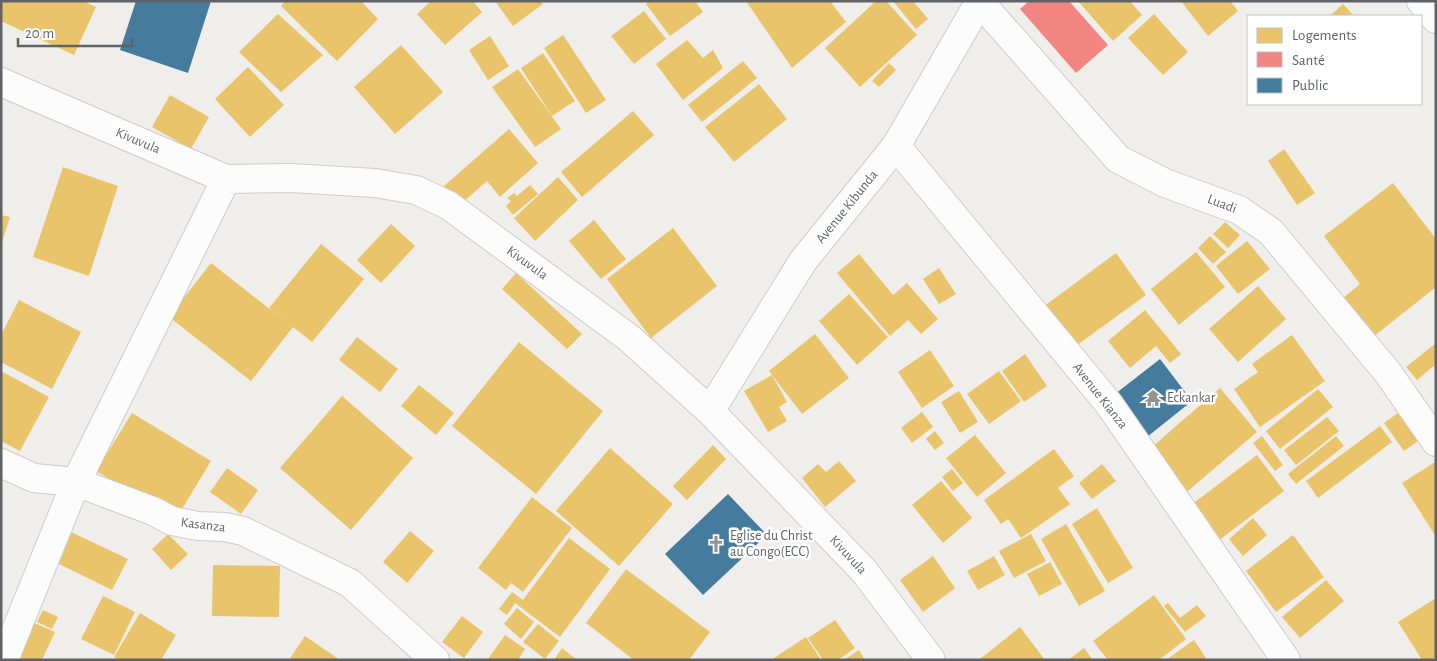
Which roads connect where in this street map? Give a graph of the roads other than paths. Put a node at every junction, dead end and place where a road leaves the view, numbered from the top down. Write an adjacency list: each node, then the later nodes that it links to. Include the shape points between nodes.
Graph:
1 (980, 1): 5 (street, Avenue Kibunda); 8 (street, Luadi, via 1118,159 1165,183 1239,210 1271,232 1388,373)
2 (1421, 1): 3 (street)
3 (1436, 19)
4 (1, 82): 6 (street, Kivuvula)
5 (896, 146): 7 (street, Avenue Kibunda, via 803,261); 14 (street, Avenue Kianza, via 1109,404)
6 (226, 178): 7 (street, Kivuvula, via 376,183 416,190 448,205 629,338); 10 (street)
7 (710, 411): 13 (street, Kivuvula, via 864,571)
8 (1436, 442)
9 (1, 463): 10 (street, Kasanza, via 34,478)
10 (76, 482): 11 (street); 12 (street, Kasanza, via 172,521 243,531 330,572 350,583)
11 (4, 660)
12 (435, 660)
13 (931, 660)
14 (1286, 660)

